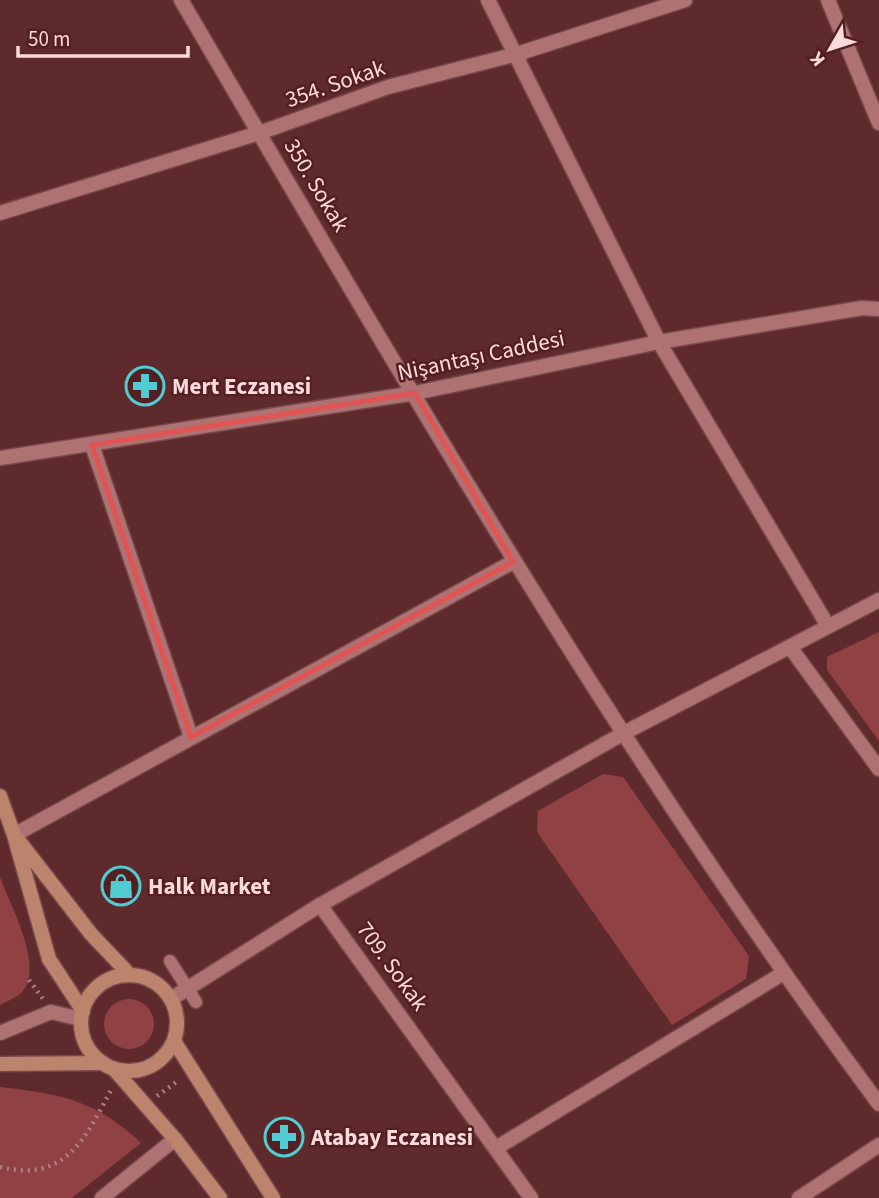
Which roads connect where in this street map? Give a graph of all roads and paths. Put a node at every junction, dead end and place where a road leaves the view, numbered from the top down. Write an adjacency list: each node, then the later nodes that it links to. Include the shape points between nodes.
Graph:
1 (181, 0): 7 (street, 350. Sokak)
2 (488, 0): 5 (street)
3 (685, 0): 5 (street, 354. Sokak)
4 (828, 0): 6 (street)
5 (517, 54): 7 (street, 354. Sokak, via 388,87); 10 (street)
6 (879, 123)
7 (259, 133): 8 (street, 354. Sokak); 11 (street, 350. Sokak)
8 (0, 213)
9 (879, 309): 10 (street, Nişantaşı Caddesi, via 862,308)
10 (659, 342): 11 (street, Nişantaşı Caddesi); 16 (street)
11 (415, 393): 12 (street, Nişantaşı Caddesi); 14 (street, 350. Sokak)
12 (92, 444): 13 (street, Nişantaşı Caddesi); 19 (street)
13 (0, 458)
14 (513, 562): 18 (street, 350. Sokak); 19 (street)
15 (879, 600): 16 (street)
16 (828, 626): 17 (street)
17 (790, 647): 18 (street); 20 (street)
18 (624, 733): 23 (street); 25 (street, 350. Sokak)
19 (191, 737): 22 (street)
20 (879, 769)
21 (0, 796): 22 (main road)
22 (14, 835): 26 (main road); 30 (main road, via 49,959)
23 (320, 905): 27 (street); 40 (street, 709. Sokak)
24 (170, 961): 27 (street)
25 (782, 974): 36 (street, 350. Sokak); 40 (street)
26 (129, 975): 28 (main road, via 153,981); 30 (main road, via 100,985)
27 (188, 988): 28 (street); 29 (street)
28 (171, 999): 32 (main road, via 178,1027)
29 (196, 1002)
30 (82, 1015): 31 (street, via 51,1012); 34 (main road, via 86,1044)
31 (0, 1033)
32 (174, 1041): 34 (main road, via 161,1059 142,1070); 35 (main road)
33 (0, 1064): 34 (main road)
34 (111, 1069): 37 (main road); 41 (path, via 86,1139 60,1163 31,1171)
35 (193, 1070): 37 (path); 44 (main road)
36 (879, 1104)
37 (145, 1105): 38 (main road)
38 (175, 1139): 42 (street); 43 (main road)
39 (879, 1145): 46 (street)
40 (496, 1148): 45 (street, 709. Sokak)
41 (0, 1167)
42 (102, 1198)
43 (220, 1198)
44 (273, 1198)
45 (531, 1198)
46 (799, 1198)

